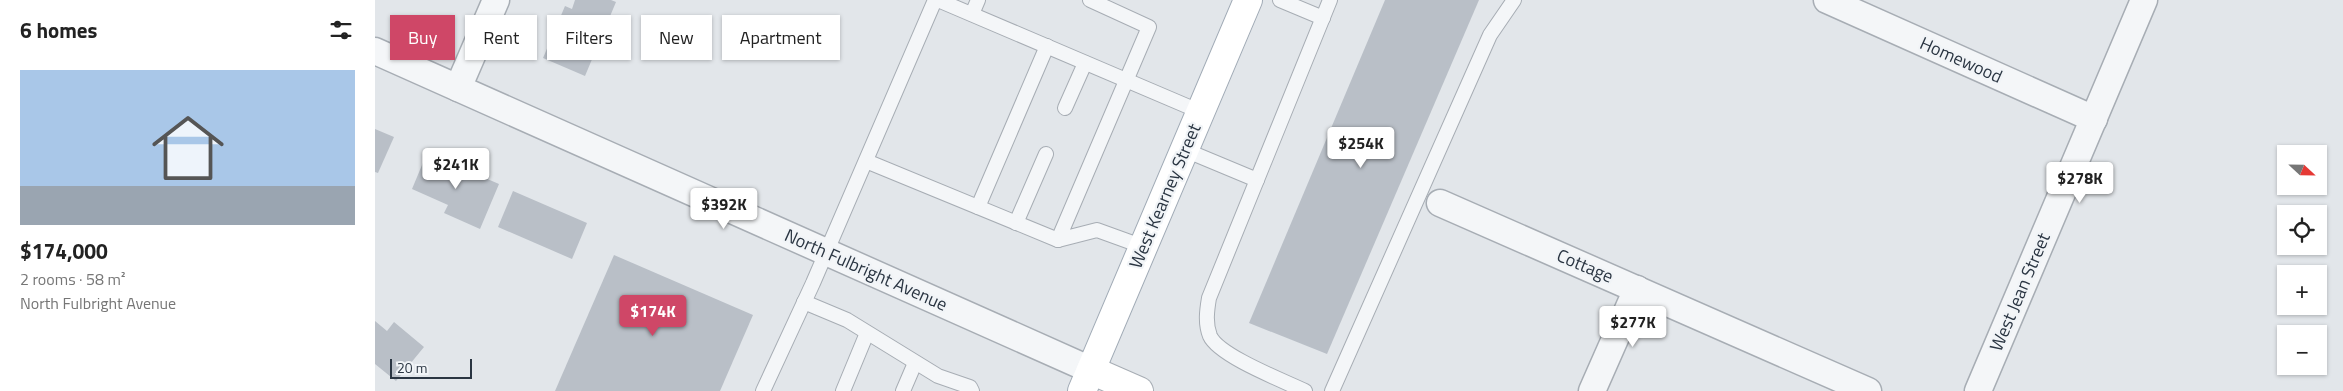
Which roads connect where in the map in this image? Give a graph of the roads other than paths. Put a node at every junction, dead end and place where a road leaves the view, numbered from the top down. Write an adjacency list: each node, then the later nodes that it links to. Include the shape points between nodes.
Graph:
1 (496, 0): 17 (street)
2 (937, 0): 11 (lane); 23 (lane)
3 (978, 0): 11 (lane)
4 (1091, 0): 16 (lane, via 1149,27)
5 (1248, 0): 19 (main road, West Kearney Street)
6 (1281, 0): 12 (lane)
7 (1330, 0): 12 (lane)
8 (1514, 0): 42 (lane, via 1490,35)
9 (1827, 0): 20 (street, Homewood)
10 (2144, 0): 20 (street, West Jean Street)
11 (972, 14): 13 (lane)
12 (1323, 18): 24 (lane)
13 (1047, 46): 15 (lane); 26 (lane)
14 (375, 51): 17 (street, North Fulbright Avenue)
15 (1085, 62): 16 (lane); 18 (lane)
16 (1127, 80): 19 (lane); 28 (lane)
17 (457, 88): 30 (street, North Fulbright Avenue)
18 (1065, 108)
19 (1201, 112): 21 (main road, West Kearney Street)
20 (2094, 119): 45 (street, West Jean Street)
21 (1185, 150): 24 (lane); 29 (main road, West Kearney Street)
22 (1046, 154): 27 (lane)
23 (867, 161): 26 (lane); 30 (lane)
24 (1257, 180): 41 (lane, via 1209,298 1207,321 1211,337 1219,348)
25 (1439, 203): 31 (street, Cottage)
26 (978, 207): 27 (lane)
27 (1016, 223): 28 (lane)
28 (1058, 240): 29 (lane, via 1097,230)
29 (1144, 247): 35 (main road, West Kearney Street)
30 (826, 252): 32 (lane); 35 (street, North Fulbright Avenue)
31 (1637, 288): 43 (street); 44 (street, Cottage)
32 (804, 302): 33 (lane, via 847,320); 36 (lane)
33 (867, 334): 34 (lane); 37 (lane)
34 (915, 363): 38 (lane); 39 (lane, via 938,376 971,387)
35 (1087, 381): 40 (main road, North Fulbright Avenue)
36 (763, 391)
37 (843, 391)
38 (903, 391)
39 (972, 391)
40 (1139, 391)
41 (1305, 391)
42 (1332, 391)
43 (1592, 391)
44 (1868, 391)
45 (1978, 391)

